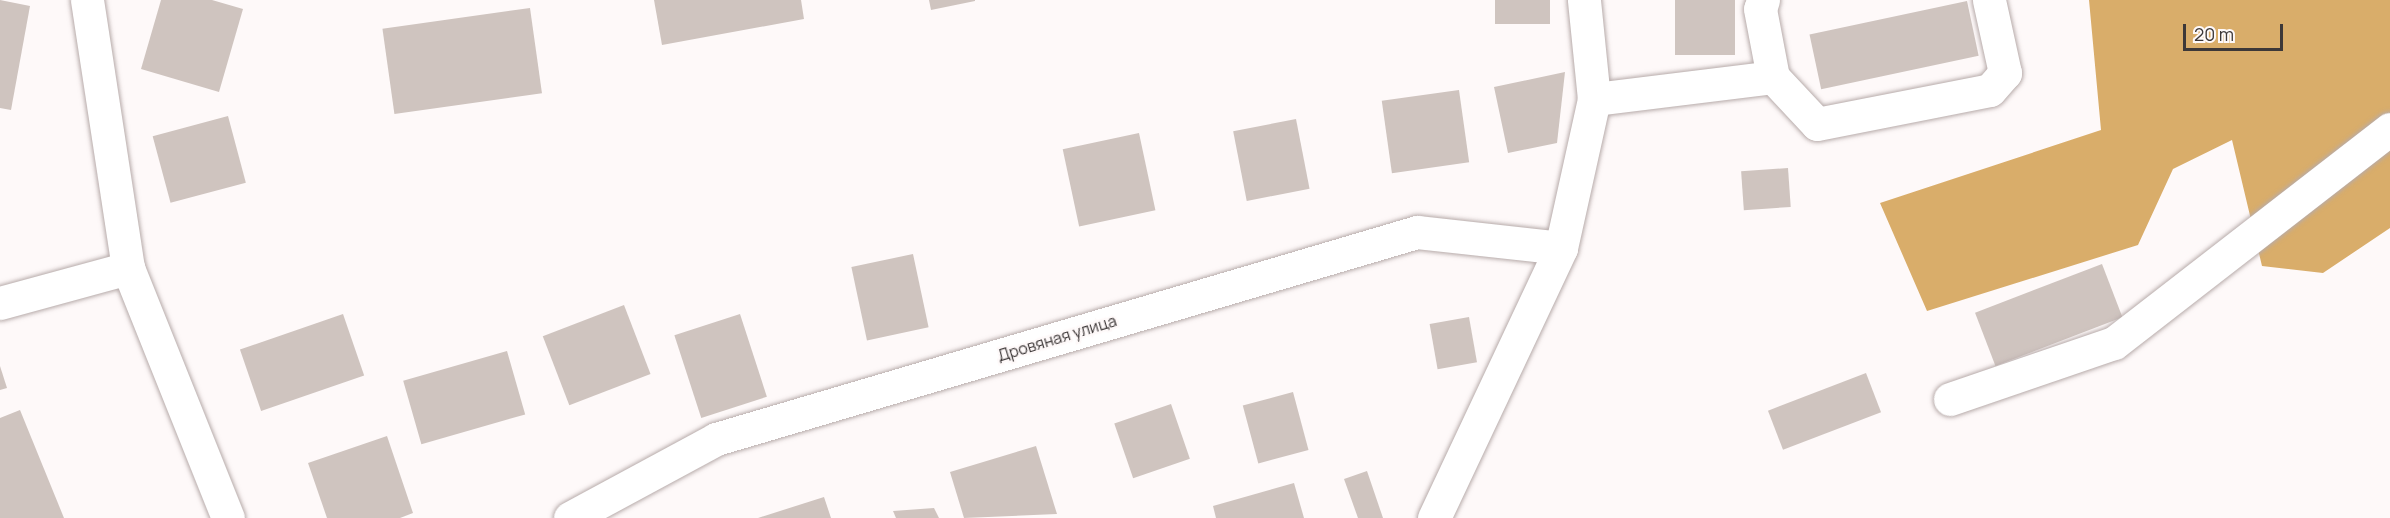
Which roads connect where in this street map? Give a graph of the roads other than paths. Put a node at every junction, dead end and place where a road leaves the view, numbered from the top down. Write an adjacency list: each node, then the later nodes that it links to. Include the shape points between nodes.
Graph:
1 (87, 0): 9 (street)
2 (1584, 0): 6 (street)
3 (1763, 0): 5 (street, via 1760,9)
4 (1989, 0): 5 (street, via 2005,73 1989,90 1817,124)
5 (1773, 77): 6 (street)
6 (1594, 99): 8 (street)
7 (2390, 129): 11 (street, via 2114,343)
8 (1562, 248): 13 (street, Дровяная улица, via 1417,232 716,439); 14 (street)
9 (129, 268): 10 (street); 12 (street)
10 (0, 303)
11 (1950, 399)
12 (228, 518)
13 (570, 518)
14 (1434, 518)

